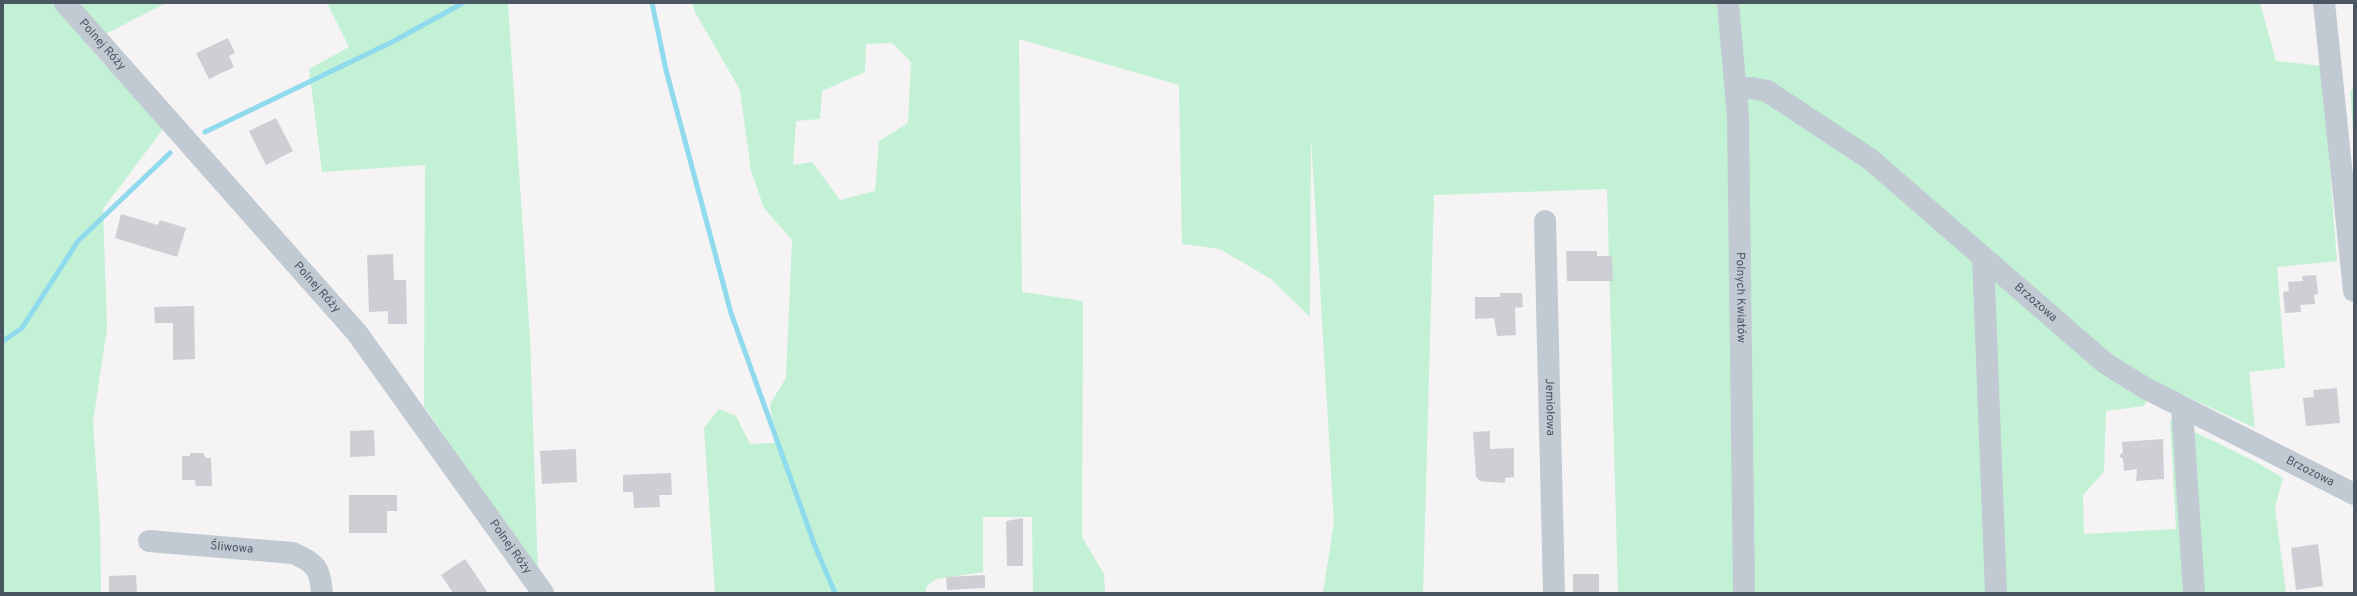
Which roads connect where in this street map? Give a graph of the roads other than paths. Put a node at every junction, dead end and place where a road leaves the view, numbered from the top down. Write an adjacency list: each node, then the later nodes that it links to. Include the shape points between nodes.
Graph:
1 (65, 3): 12 (street, Polnej Róży, via 358,333)
2 (1728, 3): 4 (street, Polnych Kwiatów)
3 (2324, 3): 7 (street)
4 (1737, 89): 6 (street, Brzozowa, via 1767,91 1870,159); 14 (street, Polnych Kwiatów)
5 (1545, 221): 13 (street, Jemiołowa)
6 (1983, 257): 8 (street, Brzozowa, via 2105,362 2145,388); 15 (street)
7 (2354, 291)
8 (2182, 407): 9 (street, Brzozowa); 16 (street)
9 (2354, 494)
10 (149, 541): 11 (street, Śliwowa, via 293,553 313,562 321,577)
11 (322, 593)
12 (543, 593)
13 (1554, 593)
14 (1744, 593)
15 (1996, 593)
16 (2194, 593)

